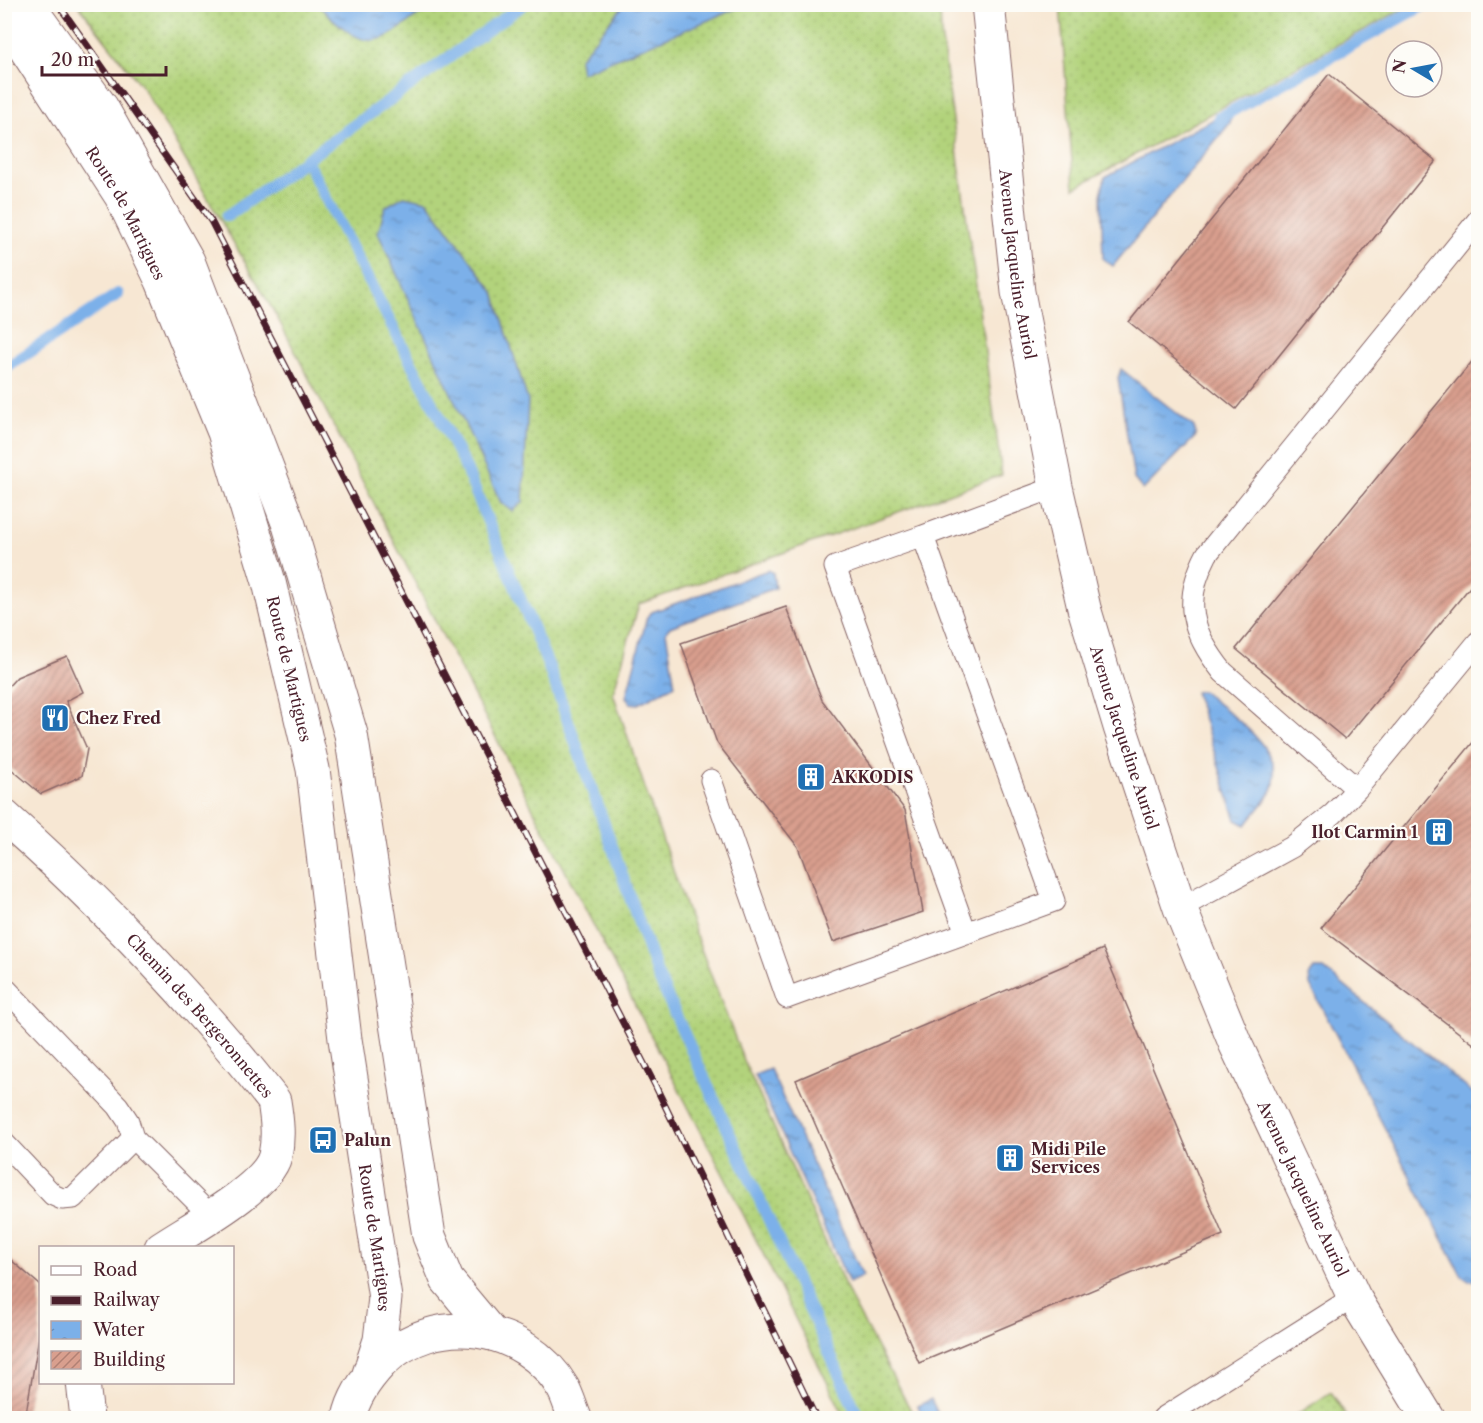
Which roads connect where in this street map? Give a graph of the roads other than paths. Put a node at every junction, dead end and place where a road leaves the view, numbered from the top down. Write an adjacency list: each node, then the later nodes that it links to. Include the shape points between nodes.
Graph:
1 (27, 4): 13 (main road, Route de Martigues, via 102,108 188,261 289,525 351,734)
2 (988, 4): 5 (main road, Avenue Jacqueline Auriol, via 1018,292)
3 (4, 16): 14 (main road, Route de Martigues, via 122,196 162,280 224,432 269,582 313,769)
4 (1479, 220): 9 (lane, via 1207,554 1197,574 1193,619 1206,652 1223,672)
5 (1056, 487): 6 (lane); 11 (main road, Avenue Jacqueline Auriol, via 1084,608)
6 (923, 536): 12 (lane, via 1054,901); 12 (lane, via 835,567)
7 (1479, 642): 9 (lane)
8 (711, 780): 12 (lane, via 787,998)
9 (1357, 789): 11 (lane, via 1292,847)
10 (4, 816): 18 (main road, Chemin des Bergeronnettes, via 87,891 142,948 274,1101 278,1129 274,1158 262,1180)
11 (1180, 908): 20 (main road, Avenue Jacqueline Auriol, via 1236,1043)
12 (966, 933)
13 (388, 974): 14 (main road); 21 (main road, Route de Martigues, via 429,1236 447,1280)
14 (338, 982): 22 (main road, Route de Martigues, via 385,1298 380,1340)
15 (4, 987): 16 (lane, via 118,1106)
16 (133, 1138): 17 (lane, via 73,1198 62,1199 53,1195); 18 (lane)
17 (4, 1143)
18 (211, 1216): 19 (main road, Chemin des Bergeronnettes)
19 (164, 1246)
20 (1354, 1297): 27 (lane); 28 (main road, Avenue Jacqueline Auriol)
21 (492, 1334): 22 (main road, via 445,1330 416,1338 393,1351); 26 (main road, via 506,1337 535,1354 563,1388)
22 (368, 1377): 25 (main road)
23 (83, 1384): 24 (main road)
24 (87, 1419)
25 (349, 1419)
26 (574, 1419)
27 (1163, 1419)
28 (1428, 1419)

